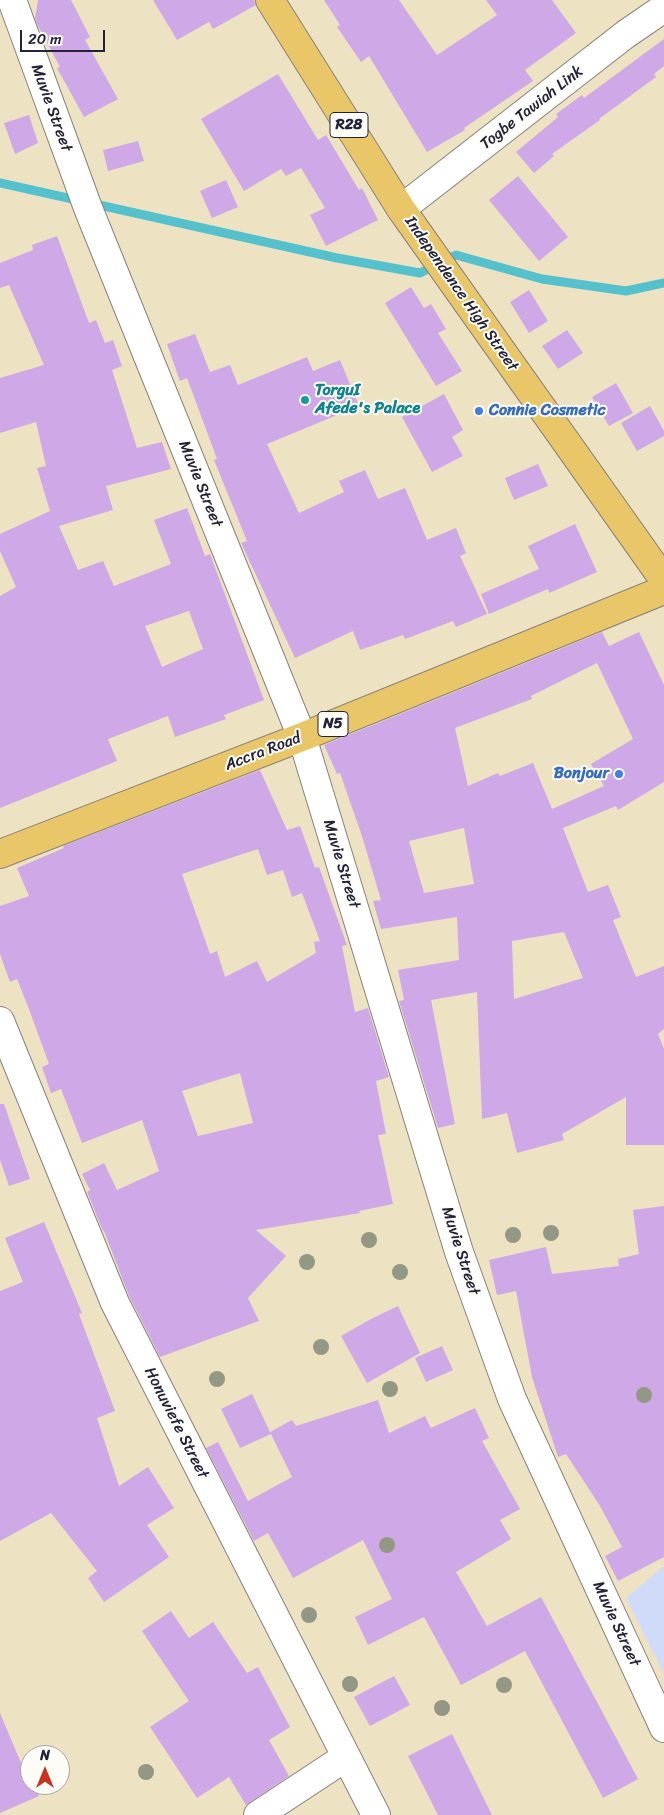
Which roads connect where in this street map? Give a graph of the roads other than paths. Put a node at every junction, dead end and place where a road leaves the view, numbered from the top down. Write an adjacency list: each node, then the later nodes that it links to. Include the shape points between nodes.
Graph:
1 (12, 0): 7 (street, Muvie Street, via 85,199)
2 (270, 0): 4 (main road, Independence High Street / R28)
3 (664, 8): 4 (street, Togbe Tawiah Link)
4 (401, 209): 5 (main road, Independence High Street / R28)
5 (664, 580)
6 (664, 590): 7 (main road, Accra Road / N5)
7 (302, 737): 8 (main road, Accra Road / N5); 10 (street, Muvie Street, via 459,1252 512,1399)
8 (0, 854)
9 (0, 1021): 11 (street, Honuviefe Street, via 115,1303)
10 (664, 1728)
11 (346, 1758): 12 (street); 13 (street, Honuviefe Street)
12 (258, 1815)
13 (376, 1815)

